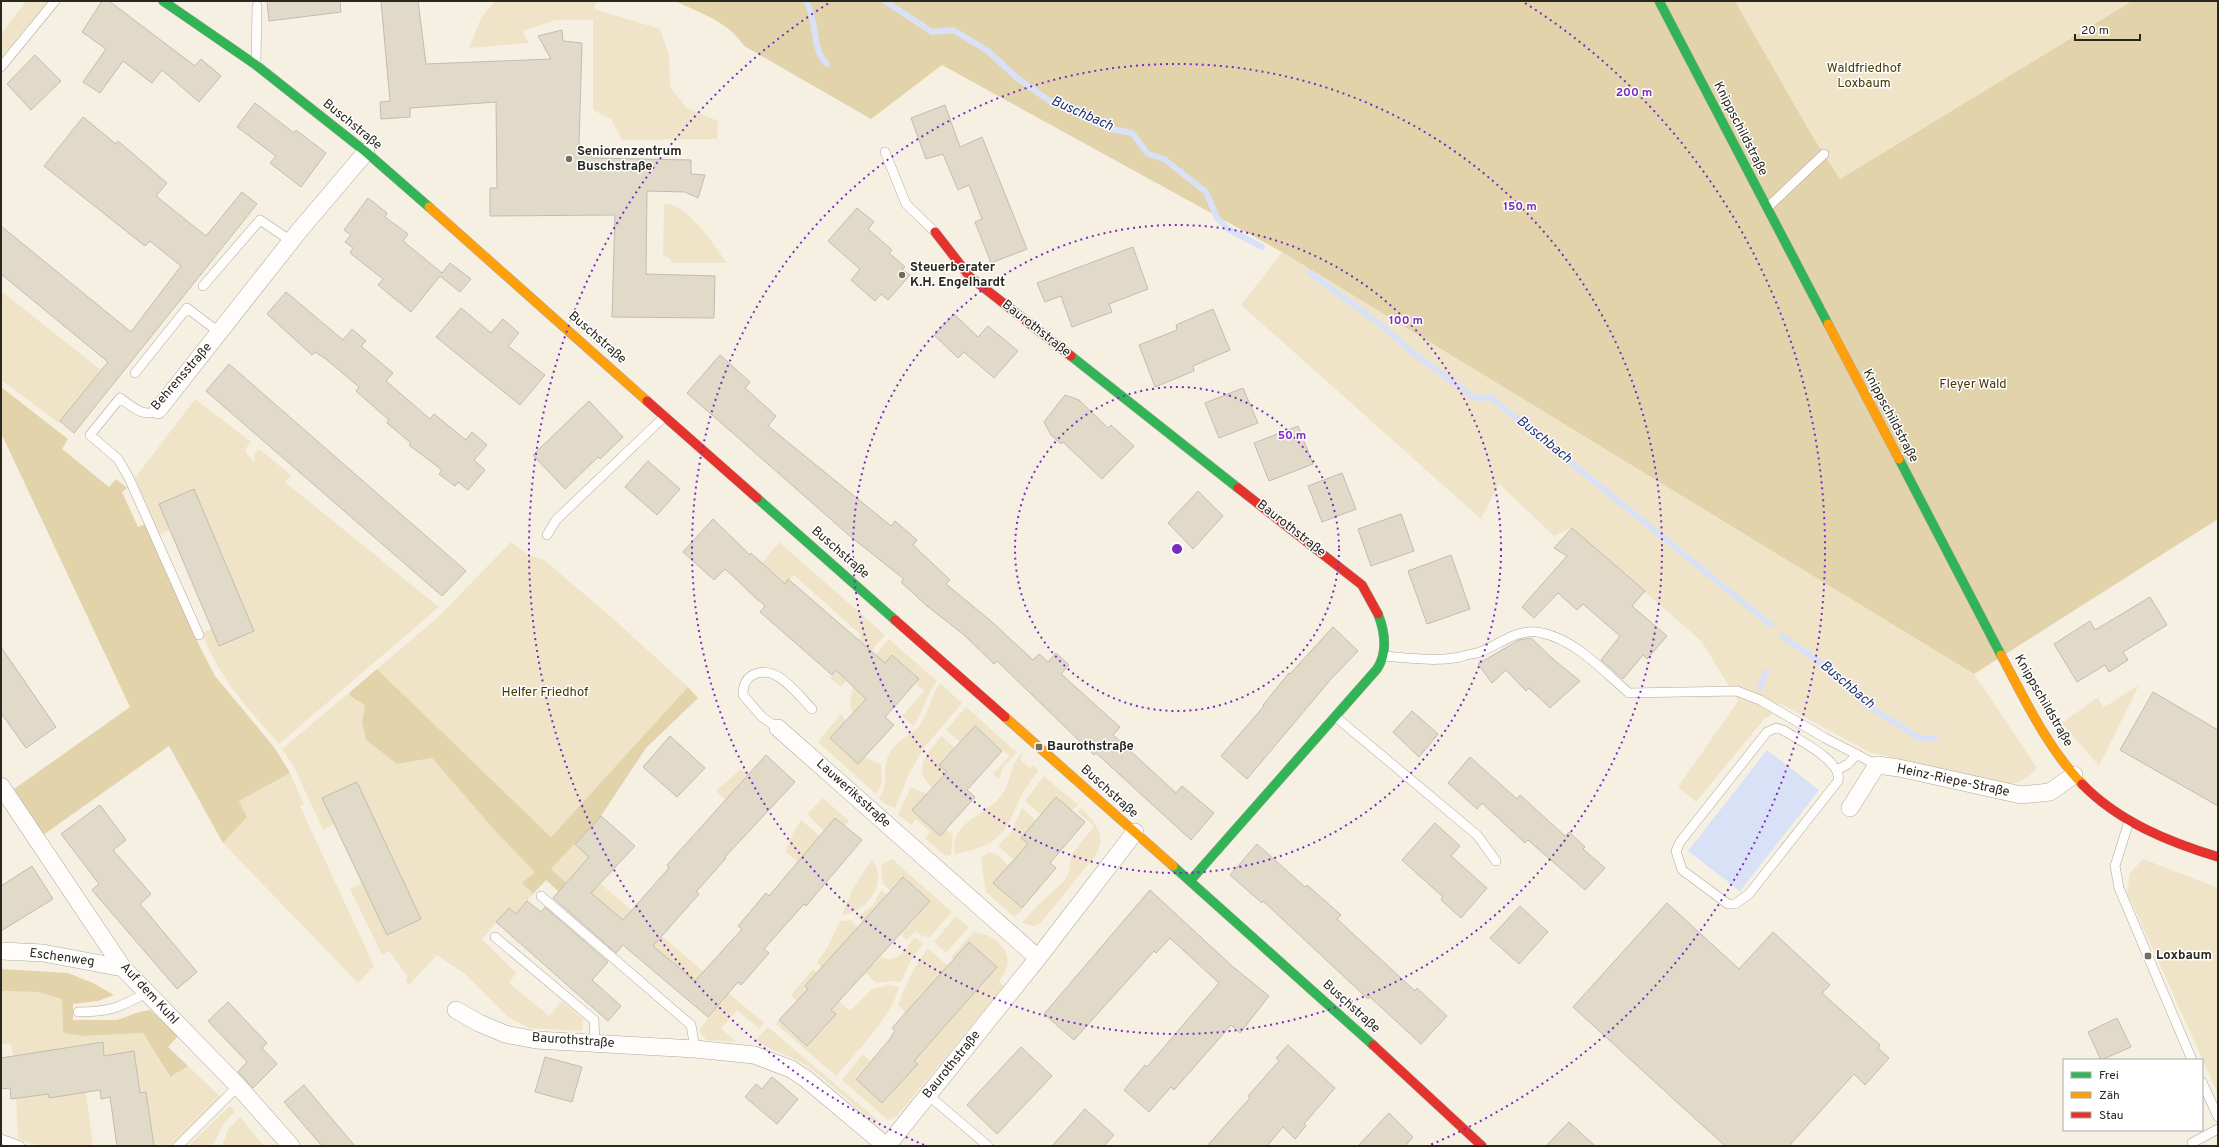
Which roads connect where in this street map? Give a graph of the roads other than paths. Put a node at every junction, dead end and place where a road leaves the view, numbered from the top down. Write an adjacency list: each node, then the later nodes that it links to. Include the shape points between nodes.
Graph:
1 (55, 1): 6 (lane)
2 (163, 1): 5 (street, Buschstraße)
3 (1659, 1): 10 (street, Knippschildstraße)
4 (257, 6): 5 (lane)
5 (256, 65): 7 (street, Buschstraße)
6 (1, 67)
7 (366, 152): 12 (street, Behrensstraße); 17 (street, Buschstraße)
8 (885, 152): 11 (lane, via 906,204)
9 (1824, 154): 10 (lane)
10 (1767, 208): 27 (street, Knippschildstraße, via 2037,723)
11 (935, 232): 20 (street, Baurothstraße, via 970,276 1362,585 1380,618 1384,636)
12 (291, 241): 13 (lane, via 260,220); 14 (street, Behrensstraße)
13 (203, 286)
14 (220, 333): 15 (lane, via 187,308); 16 (street, Behrensstraße)
15 (135, 373)
16 (158, 410): 19 (lane, Behrensstraße, via 152,414 142,413 120,398 90,435 118,459 129,478)
17 (666, 416): 18 (lane, via 556,520); 31 (street, Buschstraße)
18 (547, 535)
19 (199, 635)
20 (1384, 656): 22 (street, via 1368,681); 24 (lane, via 1420,659 1457,657 1478,652 1523,632 1542,633 1565,641 1629,693 1737,691 1760,700)
21 (812, 709): 23 (lane, Lauweriksstraße, via 777,674 767,671 747,678 743,695 762,717)
22 (1337, 718): 33 (lane, via 1477,835); 34 (street)
23 (778, 728): 38 (street, Lauweriksstraße)
24 (1857, 754): 25 (lane); 26 (lane, via 1848,764)
25 (1877, 765): 27 (street, Heinz-Riepe-Straße, via 2021,795 2050,792); 29 (street)
26 (1837, 770): 26 (lane, via 1834,764 1783,730 1776,728 1767,732 1680,842 1676,851 1682,870 1728,904 1742,900 1832,790 1838,781)
27 (2074, 775): 30 (street, Knippschildstraße, via 2092,793)
28 (1, 786): 39 (street, Auf dem Kuhl)
29 (1850, 808)
30 (2129, 820): 32 (street, Knippschildstraße, via 2174,843); 45 (lane, via 2115,866 2119,888)
31 (1135, 832): 34 (street, Buschstraße); 38 (street, Baurothstraße)
32 (2218, 857)
33 (1496, 861)
34 (1190, 881): 58 (street, Buschstraße, via 1320,996)
35 (541, 896): 44 (lane, via 691,1025)
36 (494, 937): 43 (lane, via 594,1020)
37 (1, 951): 39 (street, Eschenweg, via 43,953)
38 (1038, 958): 48 (street, Baurothstraße)
39 (123, 968): 40 (street, Auf dem Kuhl)
40 (146, 993): 42 (lane, via 103,1012); 47 (street, Auf dem Kuhl)
41 (456, 1010): 43 (street, Baurothstraße, via 505,1034 536,1040)
42 (78, 1012)
43 (595, 1042): 44 (street, Baurothstraße)
44 (695, 1049): 56 (street, Baurothstraße, via 754,1055 791,1069)
45 (2192, 1059)
46 (2203, 1084): 49 (lane)
47 (238, 1086): 54 (lane); 55 (street, Auf dem Kuhl)
48 (928, 1095): 56 (street, Baurothstraße); 57 (lane)
49 (2218, 1117)
50 (2218, 1129): 52 (lane)
51 (1, 1139): 53 (lane)
52 (2191, 1145)
53 (20, 1146)
54 (178, 1146)
55 (291, 1146)
56 (886, 1146)
57 (988, 1146)
58 (1482, 1146)

